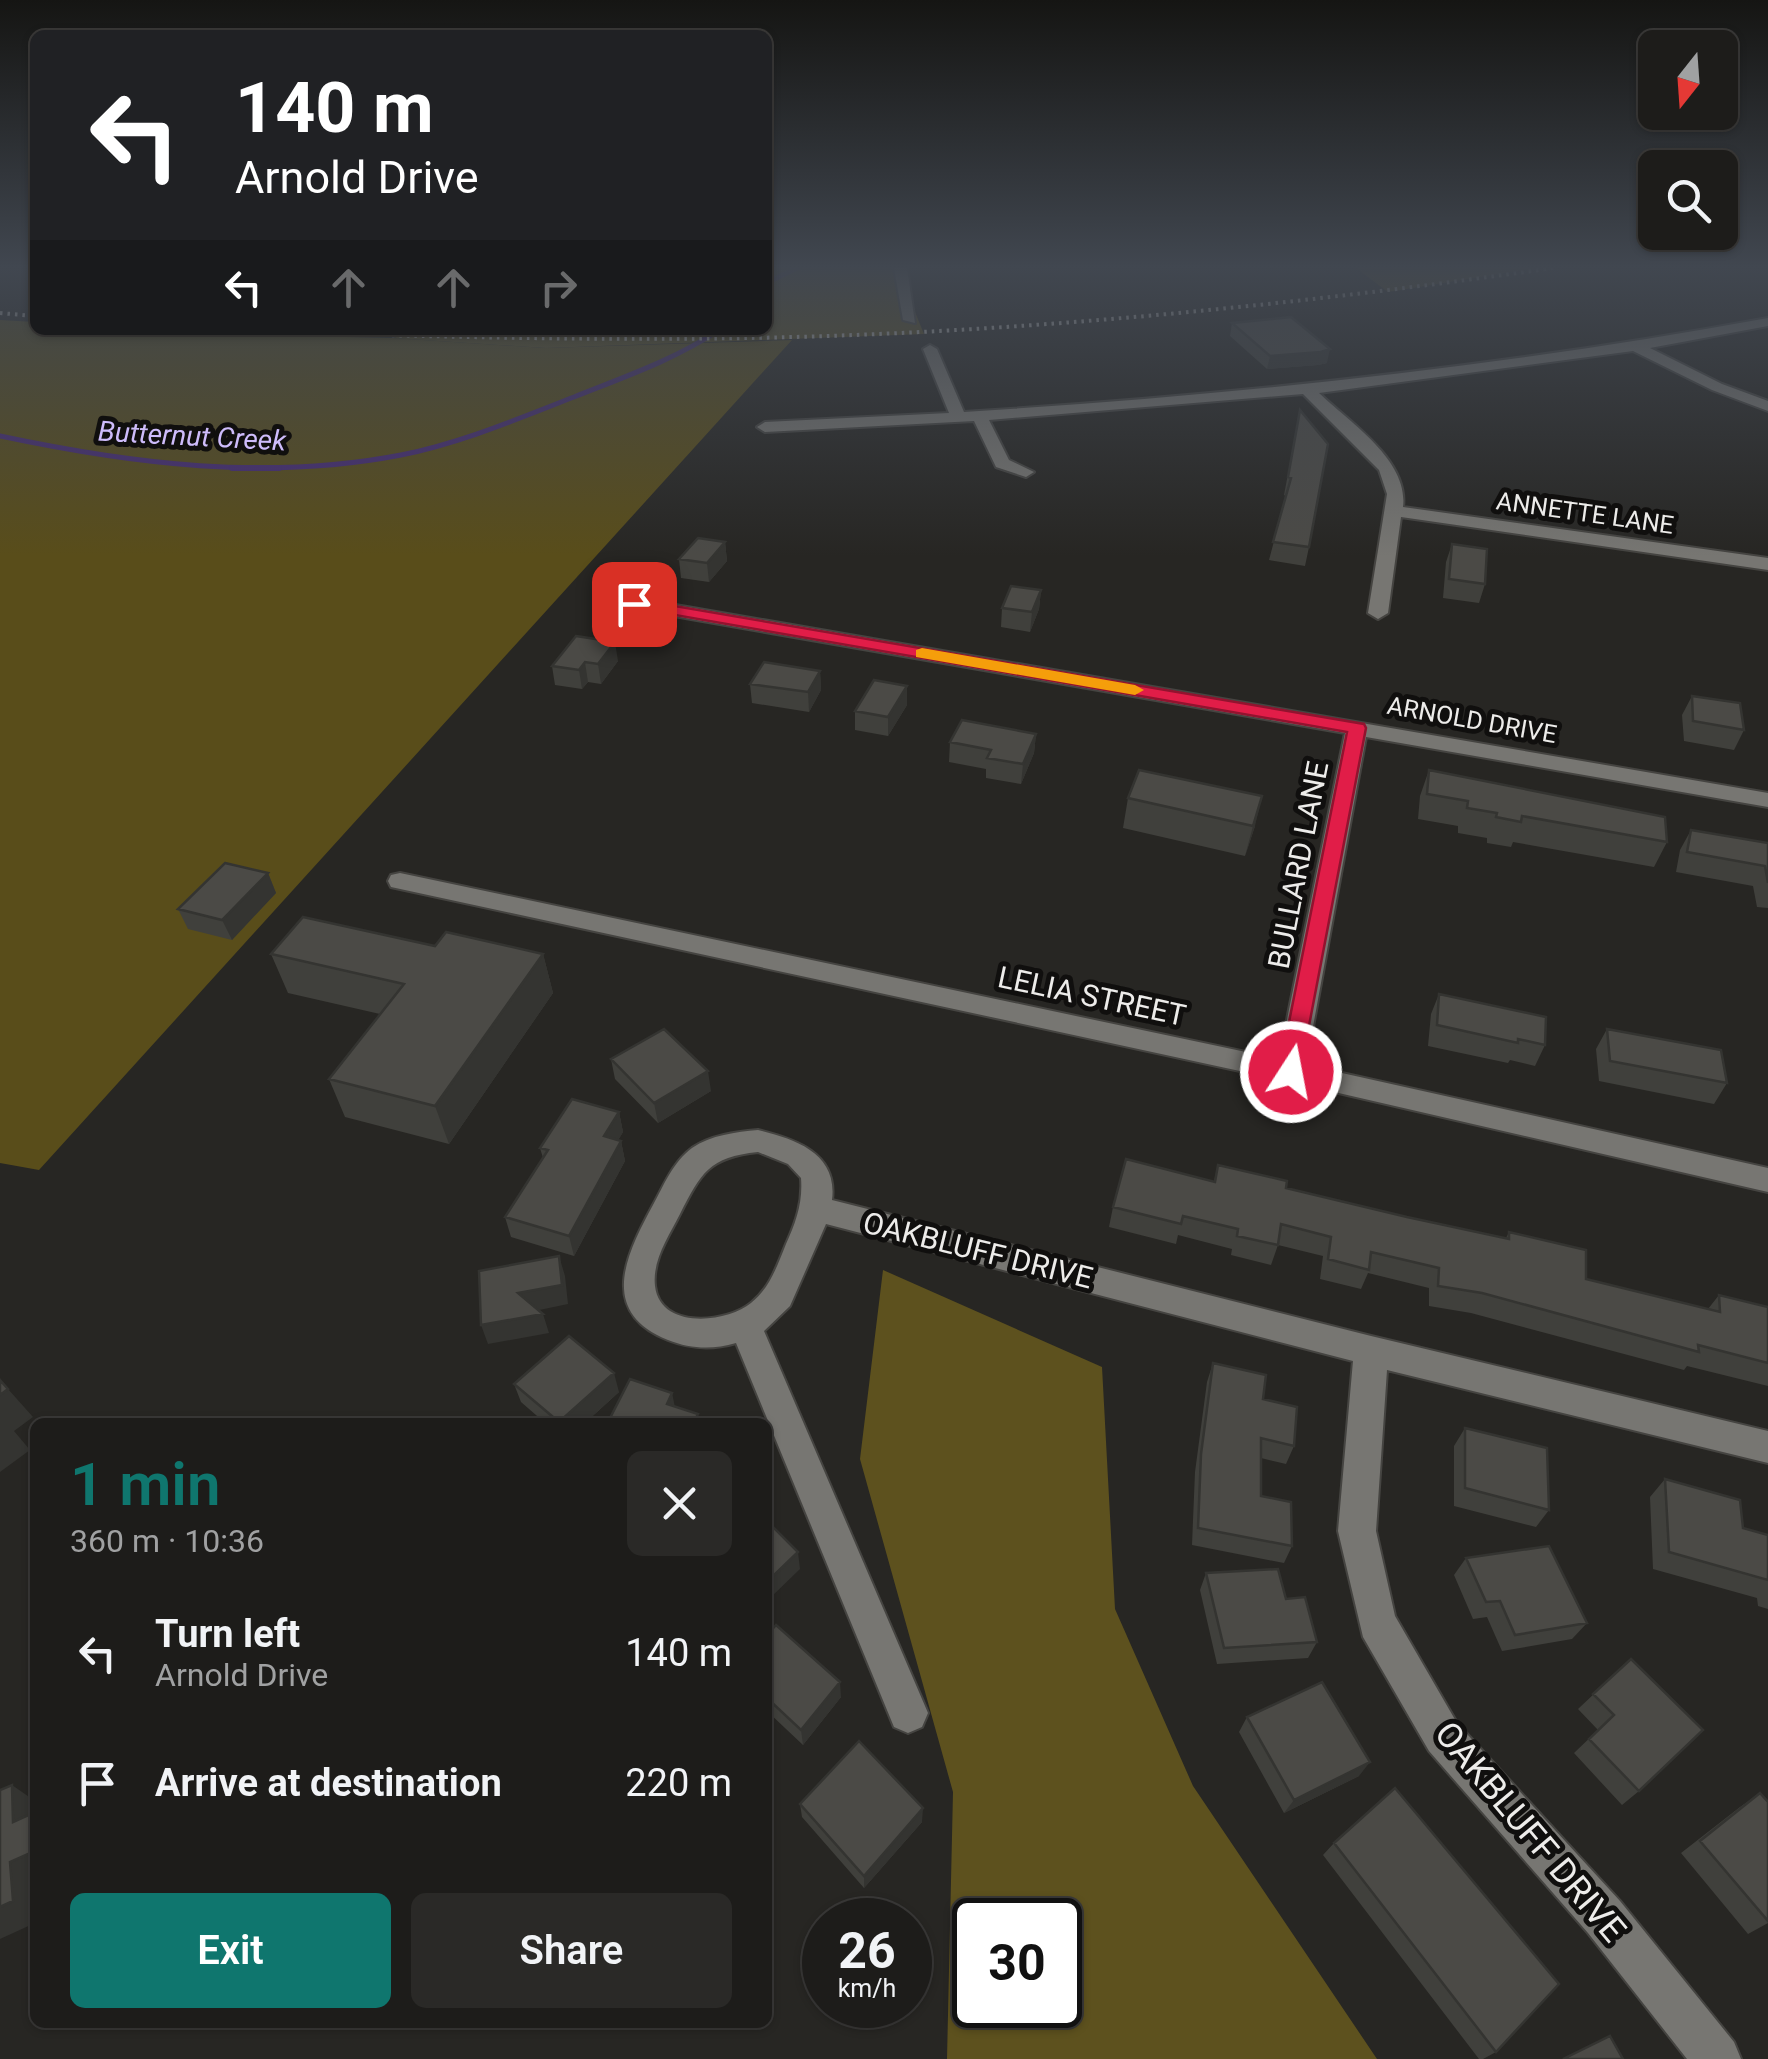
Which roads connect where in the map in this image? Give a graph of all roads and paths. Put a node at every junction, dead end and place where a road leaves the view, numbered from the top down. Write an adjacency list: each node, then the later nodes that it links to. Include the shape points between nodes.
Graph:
1 (936, 364): 7 (street)
2 (1500, 364): 4 (street)
3 (1669, 364): 5 (street)
4 (1307, 390): 6 (street); 10 (street, via 1387,468)
5 (1768, 406)
6 (980, 417): 7 (street); 9 (street, via 1002,463)
7 (959, 419): 8 (street)
8 (765, 427)
9 (1026, 472)
10 (1394, 511): 11 (street, ANNETTE LANE); 13 (street)
11 (1768, 564)
12 (634, 604): 14 (street, ARNOLD DRIVE)
13 (1378, 613)
14 (1357, 728): 15 (street, ARNOLD DRIVE); 17 (street, BULLARD LANE)
15 (1768, 800)
16 (400, 881): 17 (street, LELIA STREET)
17 (1291, 1072): 18 (street, LELIA STREET)
18 (1768, 1180)
19 (818, 1209): 20 (street, via 775,1301); 20 (street, via 819,1184 811,1168 780,1146 736,1143 688,1171 640,1260 642,1299 654,1316 685,1330 721,1333); 21 (street, OAKBLUFF DRIVE)
20 (744, 1325): 23 (street)
21 (1370, 1351): 22 (street, OAKBLUFF DRIVE); 24 (street, OAKBLUFF DRIVE, via 1357,1531 1378,1622 1444,1737 1604,1917)
22 (1768, 1447)
23 (908, 1713)
24 (1717, 2059)

